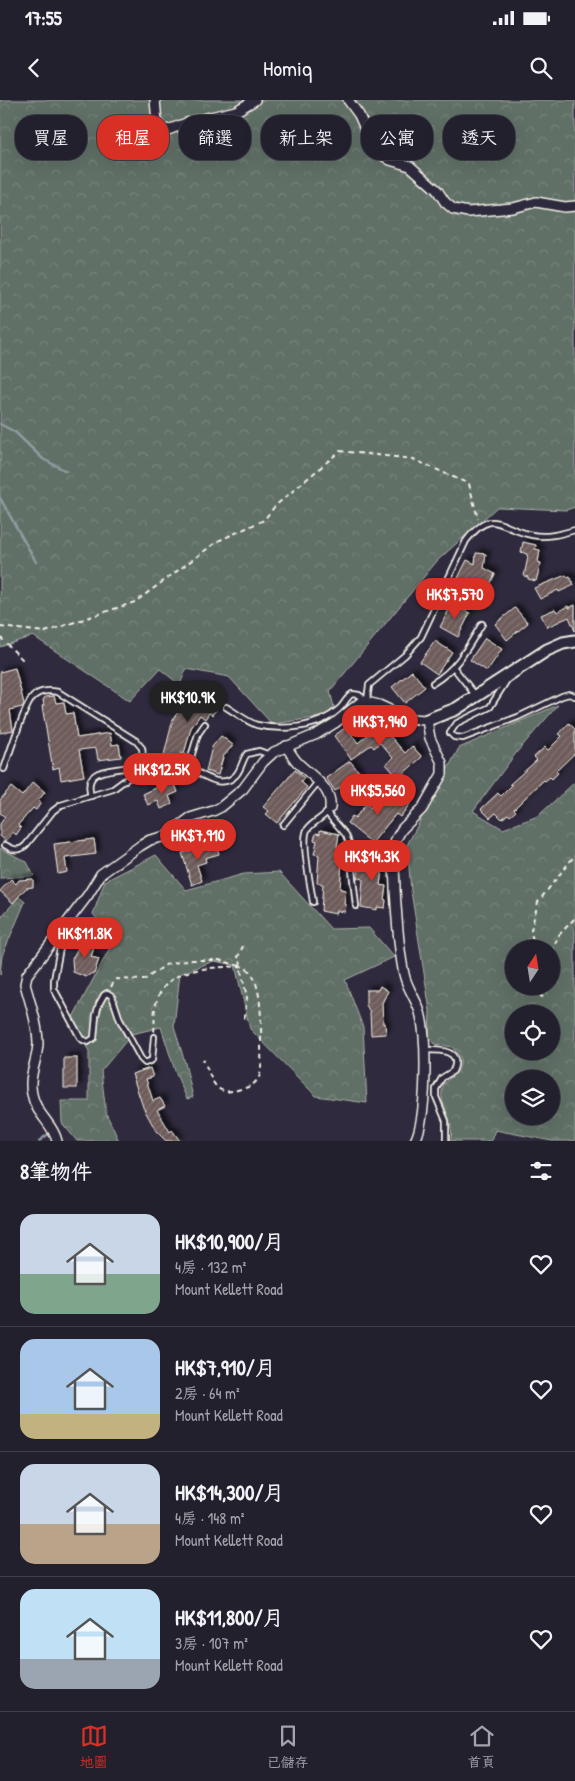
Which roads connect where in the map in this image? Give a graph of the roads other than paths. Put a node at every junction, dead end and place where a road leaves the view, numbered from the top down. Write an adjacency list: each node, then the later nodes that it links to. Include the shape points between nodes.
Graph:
1 (155, 100): 2 (street, via 158,124 166,131 189,122 236,112)
2 (255, 100)
3 (348, 100): 4 (street, via 381,154 410,166 453,209 464,212 513,208 536,202)
4 (575, 206)
5 (575, 530): 13 (lane, via 539,536 501,523 480,525 466,541 421,637 369,686)
6 (482, 624): 8 (lane)
7 (575, 641): 9 (street, via 547,650)
8 (454, 668): 10 (lane); 11 (lane)
9 (512, 672): 11 (street); 12 (lane, via 490,707 457,723 450,733 454,737 463,738 562,696)
10 (433, 683)
11 (476, 696): 15 (street, via 450,712)
12 (575, 696)
13 (367, 701): 14 (lane, via 352,694 331,715 291,728 255,724); 15 (street, via 409,720); 17 (street, via 357,703 317,734)
14 (226, 707)
15 (427, 720): 30 (street, via 430,738 442,763 442,774 426,804 399,835 394,855 403,971 421,1017)
16 (205, 724): 19 (lane, via 198,734)
17 (286, 746): 18 (street); 21 (street, via 297,762)
18 (270, 755): 19 (lane, via 258,751 247,754 238,773 225,781 204,777); 28 (street, via 243,789 222,807 190,818 166,836 150,840 101,874)
19 (188, 767): 22 (lane, via 164,766 128,778)
20 (4, 770): 22 (lane, via 30,701 41,692 58,692 142,748 142,758 137,764 93,776 89,786)
21 (318, 781): 23 (street, via 328,796); 24 (lane)
22 (91, 796): 25 (lane, via 56,808 21,849 13,850)
23 (329, 810): 26 (lane, via 312,824 305,836); 27 (lane, via 349,843)
24 (283, 826)
25 (5, 845)
26 (313, 902)
27 (356, 906)
28 (63, 929): 29 (lane, via 54,989 83,1041 94,1038 99,1004 107,994 112,996 120,1020 145,1063 152,1060); 31 (street, via 25,980 37,1035 31,1076 32,1096)
29 (154, 1036)
30 (425, 1050): 32 (street, via 422,1121); 33 (lane, via 446,1051 455,1061 453,1071 442,1078 436,1089 446,1120)
31 (57, 1141)
32 (415, 1141)
33 (446, 1141)

